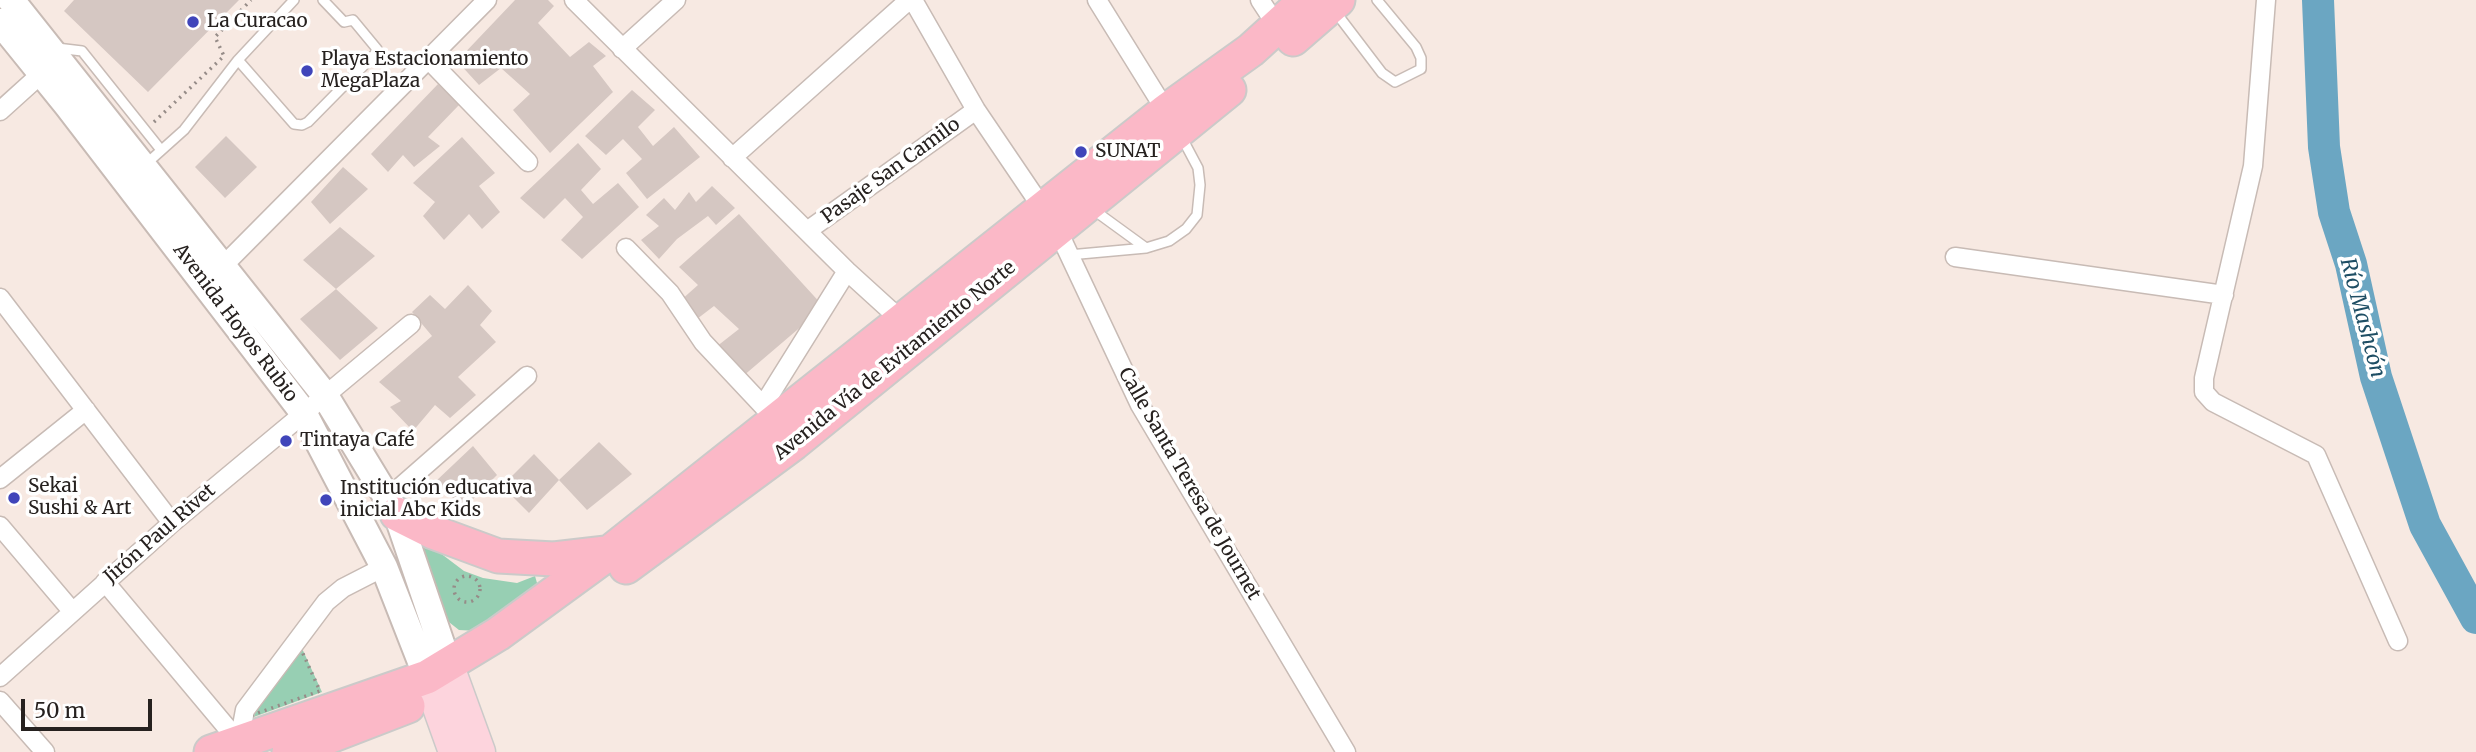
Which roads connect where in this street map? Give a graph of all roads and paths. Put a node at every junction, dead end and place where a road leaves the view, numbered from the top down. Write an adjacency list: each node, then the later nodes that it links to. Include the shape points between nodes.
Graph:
1 (11, 0): 15 (street)
2 (251, 0): 23 (path, via 215,37 224,56)
3 (295, 0): 17 (lane)
4 (324, 0): 17 (lane, via 344,22 353,20 377,49 308,122 294,124)
5 (487, 0): 18 (street)
6 (573, 0): 16 (street)
7 (676, 0): 16 (street)
8 (911, 0): 20 (street, Calle Santa Teresa de Journet); 24 (street)
9 (1097, 0): 22 (street)
10 (1377, 0): 12 (lane, via 1421,58 1421,69 1395,82 1382,74)
11 (2266, 0): 35 (street, via 2253,166)
12 (1325, 2): 13 (highway, Avenida Vía de Evitamiento Norte); 22 (highway, Avenida Vía de Evitamiento Norte)
13 (1268, 13): 22 (highway, Avenida Vía de Evitamiento Norte, via 1251,50)
14 (0, 22): 19 (street, Avenida Hoyos Rubio)
15 (48, 48): 23 (lane, via 82,51); 25 (street)
16 (622, 49): 24 (street)
17 (238, 60): 25 (lane, via 184,130)
18 (429, 60): 26 (street); 34 (street)
19 (41, 75): 21 (street); 34 (street, Avenida Hoyos Rubio)
20 (976, 110): 28 (street, Pasaje San Camilo); 29 (street, Calle Santa Teresa de Journet)
21 (0, 111)
22 (1172, 121): 27 (highway, Avenida Vía de Evitamiento Norte); 29 (highway, Avenida Vía de Evitamiento Norte); 31 (lane, via 1198,168 1201,198 1197,215 1169,241)
23 (145, 130): 25 (lane)
24 (732, 158): 28 (street)
25 (152, 159): 34 (street)
26 (528, 162)
27 (1088, 206): 29 (highway, Avenida Vía de Evitamiento Norte); 31 (lane)
28 (807, 231): 33 (street)
29 (1057, 232): 31 (lane); 37 (highway, Avenida Vía de Evitamiento Norte); 43 (highway, Avenida Vía de Evitamiento Norte); 62 (street, Calle Santa Teresa de Journet, via 1140,405)
30 (626, 248): 43 (street, via 670,293 703,342)
31 (1146, 248)
32 (1955, 257): 35 (street)
33 (847, 271): 37 (street); 43 (street)
34 (214, 274): 40 (street, Avenida Hoyos Rubio); 42 (street, Avenida Hoyos Rubio)
35 (2224, 295): 53 (street, via 2204,392 2213,402 2316,455)
36 (0, 298): 41 (street)
37 (901, 321): 43 (highway, Avenida Vía de Evitamiento Norte)
38 (411, 324): 40 (street, Jirón Paul Rivet)
39 (527, 376): 45 (street)
40 (324, 394): 42 (street, Jirón Paul Rivet); 45 (street, Avenida Hoyos Rubio)
41 (86, 410): 44 (street); 46 (street)
42 (303, 412): 46 (street, Jirón Paul Rivet); 49 (street, Avenida Hoyos Rubio)
43 (778, 422): 48 (highway, Avenida Vía de Evitamiento Norte); 55 (highway, Avenida Vía de Evitamiento Norte, via 507,655)
44 (0, 479)
45 (393, 506): 48 (highway, via 433,532 498,556 554,559); 55 (street, Avenida Hoyos Rubio)
46 (172, 523): 50 (street, Jirón Paul Rivet)
47 (0, 526): 52 (street)
48 (609, 553): 55 (highway, Avenida Vía de Evitamiento Norte)
49 (384, 567): 55 (street, Avenida Hoyos Rubio); 57 (street, via 326,602 245,710)
50 (105, 582): 52 (street, Jirón Paul Rivet); 57 (street)
51 (455, 594): 51 (path, via 470,602 479,595 480,583 470,576 459,578)
52 (72, 611): 54 (street, Jirón Paul Rivet)
53 (2398, 641)
54 (0, 677)
55 (441, 680): 57 (highway); 59 (highway); 60 (main road, Avenida Hoyos Rubio); 61 (main road, Avenida Hoyos Rubio)
56 (0, 701): 58 (street)
57 (225, 747)
58 (45, 752)
59 (289, 752)
60 (454, 752)
61 (480, 752)
62 (1346, 752)

